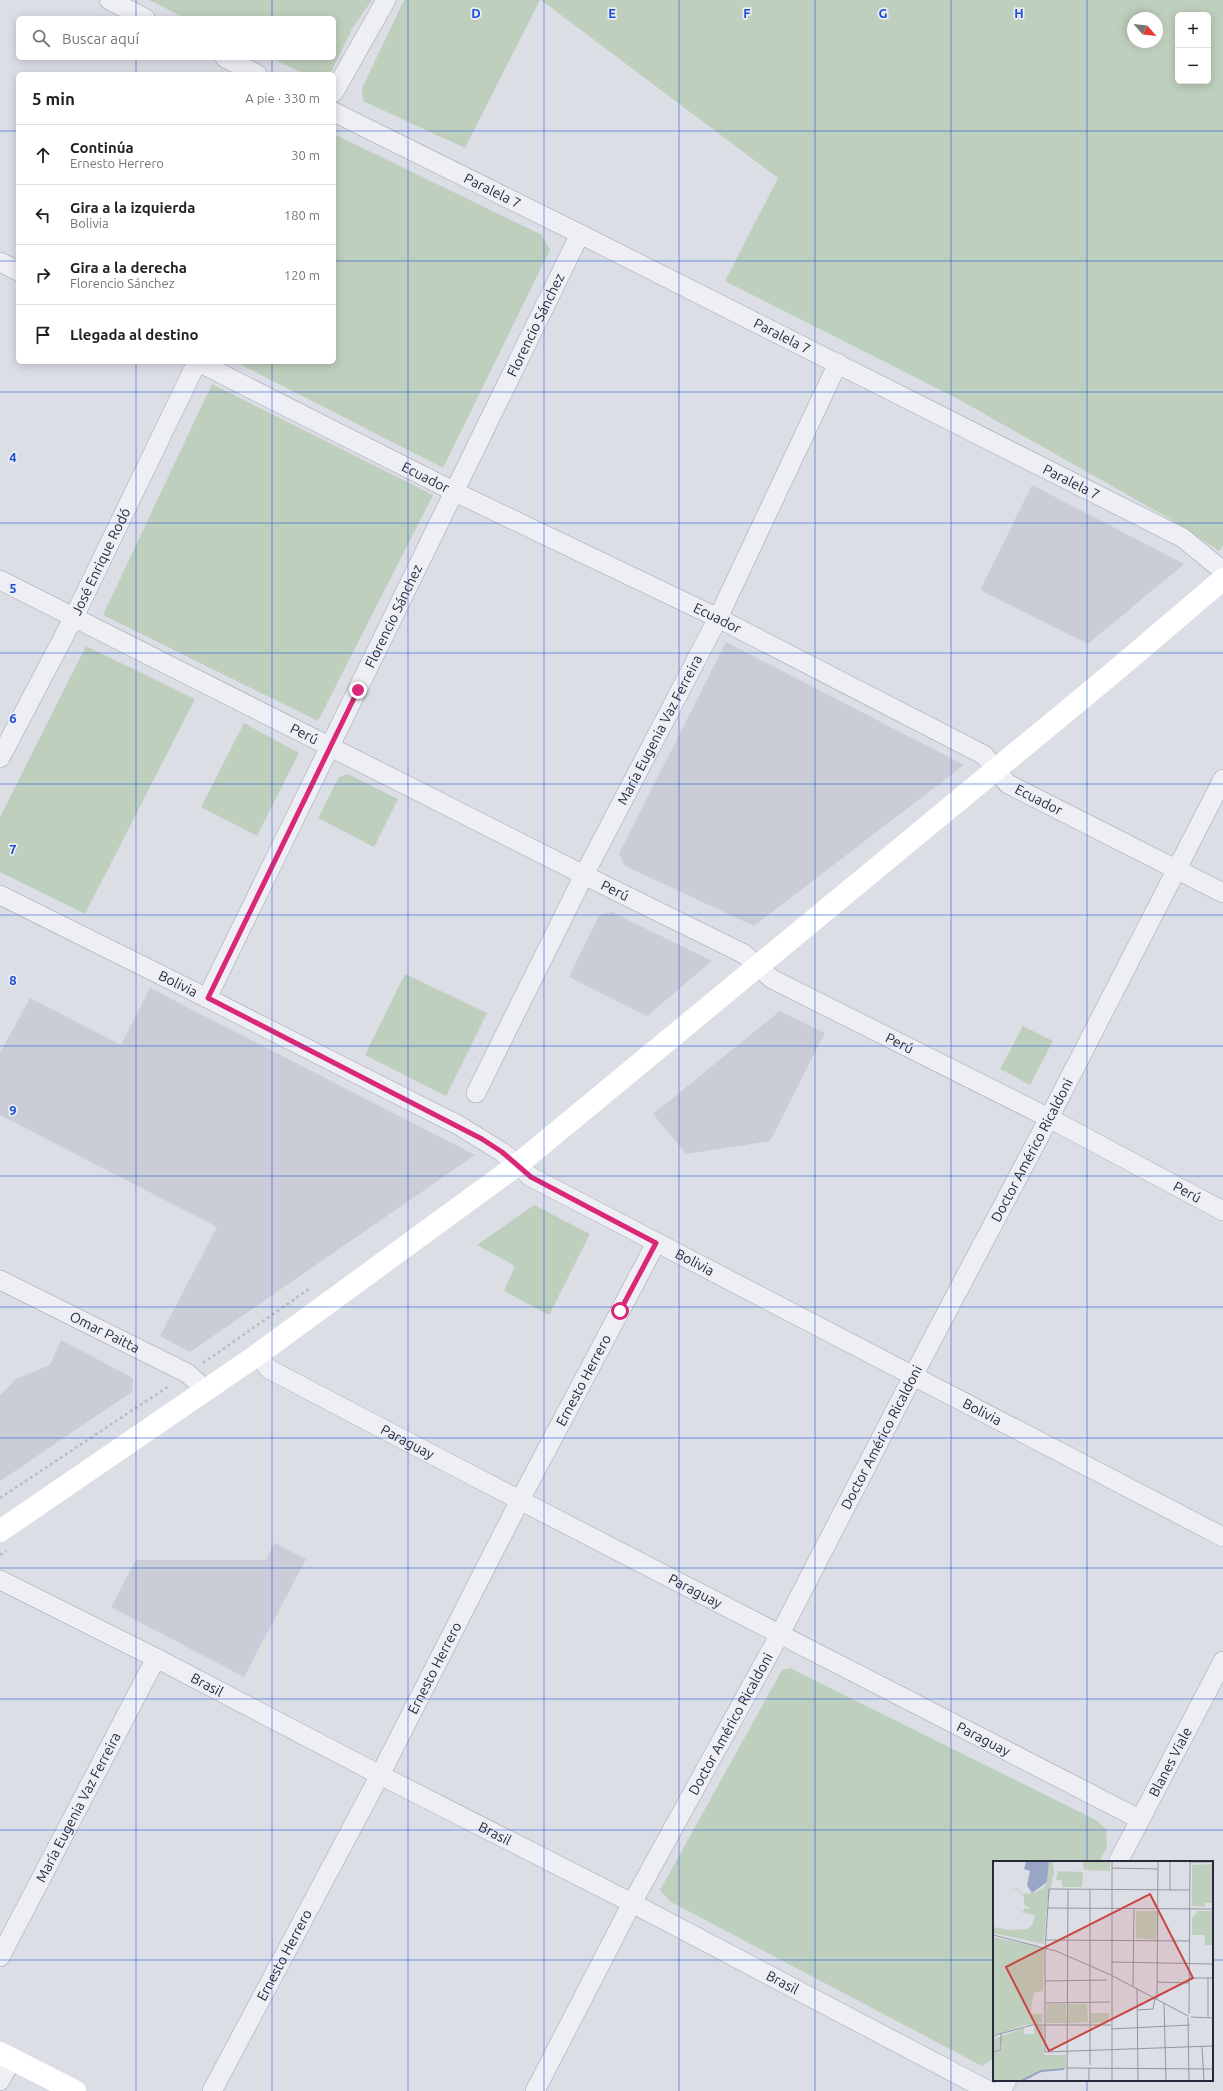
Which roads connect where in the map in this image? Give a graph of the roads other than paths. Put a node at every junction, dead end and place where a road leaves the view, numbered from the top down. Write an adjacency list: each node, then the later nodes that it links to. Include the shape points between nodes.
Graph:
1 (109, 0): 3 (street)
2 (386, 0): 6 (street)
3 (141, 16)
4 (229, 60): 5 (street)
5 (253, 72)
6 (336, 88)
7 (336, 113): 8 (street, Paralela 7)
8 (580, 234): 11 (street, Paralela 7); 14 (street, Florencio Sánchez)
9 (0, 262): 10 (street)
10 (16, 270)
11 (838, 363): 15 (street, Paralela 7, via 1183,538); 19 (street, María Eugenia Vaz Ferreira)
12 (196, 364): 18 (street, José Enrique Rodó)
13 (201, 364): 14 (street, Ecuador)
14 (455, 492): 19 (street, Ecuador); 20 (street, Florencio Sánchez)
15 (1223, 571)
16 (1223, 579): 22 (street)
17 (0, 580): 18 (street, Perú)
18 (74, 617): 20 (street, Perú); 21 (street, José Enrique Rodó)
19 (718, 618): 22 (street, Ecuador, via 984,756); 25 (street, María Eugenia Vaz Ferreira)
20 (330, 747): 25 (street, Perú); 29 (street, Florencio Sánchez)
21 (0, 758)
22 (996, 770): 24 (street, Ecuador, via 1008,784); 28 (street)
23 (1223, 780): 24 (street, Doctor Américo Ricaldoni)
24 (1178, 869): 26 (street, Ecuador); 31 (street, Doctor Américo Ricaldoni)
25 (584, 876): 28 (street, Perú, via 744,954); 30 (street, María Eugenia Vaz Ferreira)
26 (1223, 893)
27 (0, 895): 29 (street, Bolivia)
28 (757, 966): 31 (street, Perú, via 772,979); 32 (street)
29 (208, 998): 32 (street, Bolivia, via 458,1125 502,1152)
30 (476, 1093)
31 (1049, 1118): 33 (street, Perú); 37 (street, Doctor Américo Ricaldoni)
32 (516, 1165): 34 (street, Bolivia, via 531,1177); 36 (street)
33 (1223, 1211)
34 (656, 1243): 37 (street, Bolivia); 39 (street, Ernesto Herrero)
35 (0, 1280): 38 (street, Omar Paitta, via 187,1374)
36 (257, 1354): 38 (street); 39 (street, Paraguay, via 269,1369)
37 (913, 1376): 41 (street, Bolivia); 43 (street, Doctor Américo Ricaldoni)
38 (206, 1390): 40 (street)
39 (519, 1502): 43 (street, Paraguay); 46 (street, Ernesto Herrero)
40 (0, 1531)
41 (1223, 1537)
42 (0, 1580): 44 (street, Brasil)
43 (780, 1634): 47 (street, Paraguay); 49 (street, Doctor Américo Ricaldoni)
44 (156, 1658): 46 (street, Brasil); 50 (street, María Eugenia Vaz Ferreira)
45 (1223, 1661): 47 (street, Blanes Viale)
46 (380, 1775): 49 (street, Brasil); 55 (street, Ernesto Herrero)
47 (1139, 1820): 48 (street, Blanes Viale)
48 (1118, 1861)
49 (632, 1903): 56 (street, Doctor Américo Ricaldoni); 57 (street, Brasil)
50 (0, 1957)
51 (6, 2056): 52 (street); 54 (street)
52 (0, 2081)
53 (1006, 2081): 58 (street)
54 (75, 2091)
55 (212, 2091)
56 (535, 2091)
57 (989, 2091)
58 (1001, 2091)

